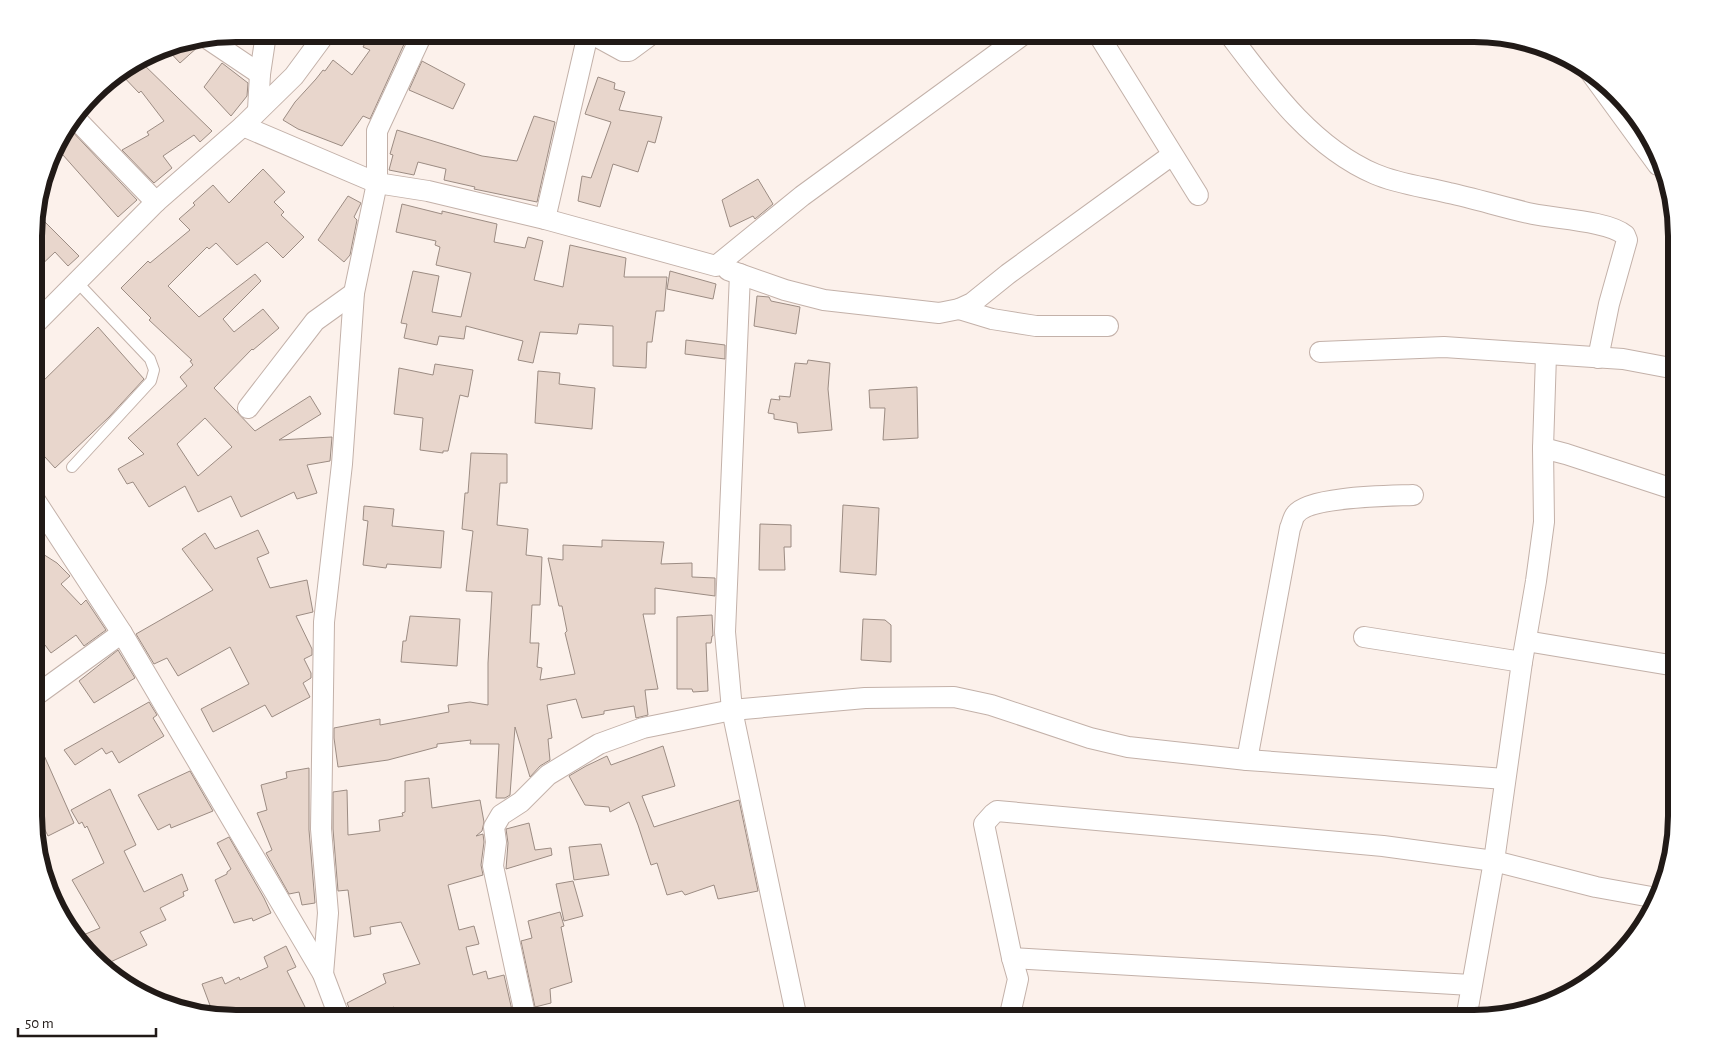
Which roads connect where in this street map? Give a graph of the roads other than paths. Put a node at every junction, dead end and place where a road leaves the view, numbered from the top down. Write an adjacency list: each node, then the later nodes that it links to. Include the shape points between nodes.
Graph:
1 (265, 43): 11 (street)
2 (318, 43): 12 (street, via 294,76)
3 (418, 43): 16 (street, via 377,131)
4 (586, 43): 19 (street)
5 (608, 43): 6 (street, via 629,51)
6 (640, 43)
7 (1012, 43): 20 (street, via 802,196)
8 (1104, 43): 15 (street)
9 (1237, 43): 29 (street, via 1300,120 1329,147 1375,174 1534,214 1613,228 1625,235 1627,240 1610,297)
10 (215, 44): 11 (street)
11 (260, 74): 12 (street)
12 (258, 110): 14 (street)
13 (80, 122): 18 (street)
14 (243, 126): 16 (street); 18 (street)
15 (1172, 154): 17 (street); 24 (street, via 972,303)
16 (377, 183): 19 (street, via 428,191); 23 (street)
17 (1198, 195)
18 (156, 202): 22 (street)
19 (545, 220): 20 (street)
20 (716, 266): 21 (street)
21 (740, 274): 24 (street, via 824,300 939,313); 43 (street, via 725,632)
22 (78, 283): 25 (street); 33 (lane, via 150,359 154,370 150,381)
23 (354, 293): 31 (street, via 315,322); 49 (street, via 342,464 324,622 321,829 328,912)
24 (959, 309): 26 (street, via 992,319 1036,326)
25 (42, 318)
26 (1108, 326)
27 (1320, 352): 28 (street, via 1444,347)
28 (1546, 354): 29 (street); 32 (street)
29 (1598, 358): 30 (street)
30 (1668, 367)
31 (248, 408)
32 (1543, 448): 34 (street); 39 (street, via 1544,522)
33 (72, 466)
34 (1668, 487)
35 (1413, 495): 44 (street, via 1324,502 1308,505 1296,513 1290,528)
36 (42, 509): 37 (street)
37 (122, 633): 42 (street); 49 (street)
38 (1364, 637): 40 (street)
39 (1526, 640): 40 (street); 41 (street)
40 (1522, 662): 45 (street)
41 (1668, 665)
42 (42, 692)
43 (732, 710): 44 (street, via 865,698 954,697 991,705 1090,738 1128,747); 52 (street, via 643,728 599,744 548,775 521,802 501,815 494,827 494,866); 53 (street)
44 (1246, 760): 45 (street)
45 (1504, 779): 46 (street)
46 (1494, 861): 47 (street, via 1596,887); 48 (street, via 1383,846 998,811 984,824); 50 (street)
47 (1651, 897)
48 (1012, 958): 50 (street); 54 (street, via 1018,979)
49 (323, 974): 51 (street)
50 (1471, 985): 55 (street)
51 (337, 1010)
52 (524, 1010)
53 (795, 1010)
54 (1011, 1010)
55 (1467, 1010)

